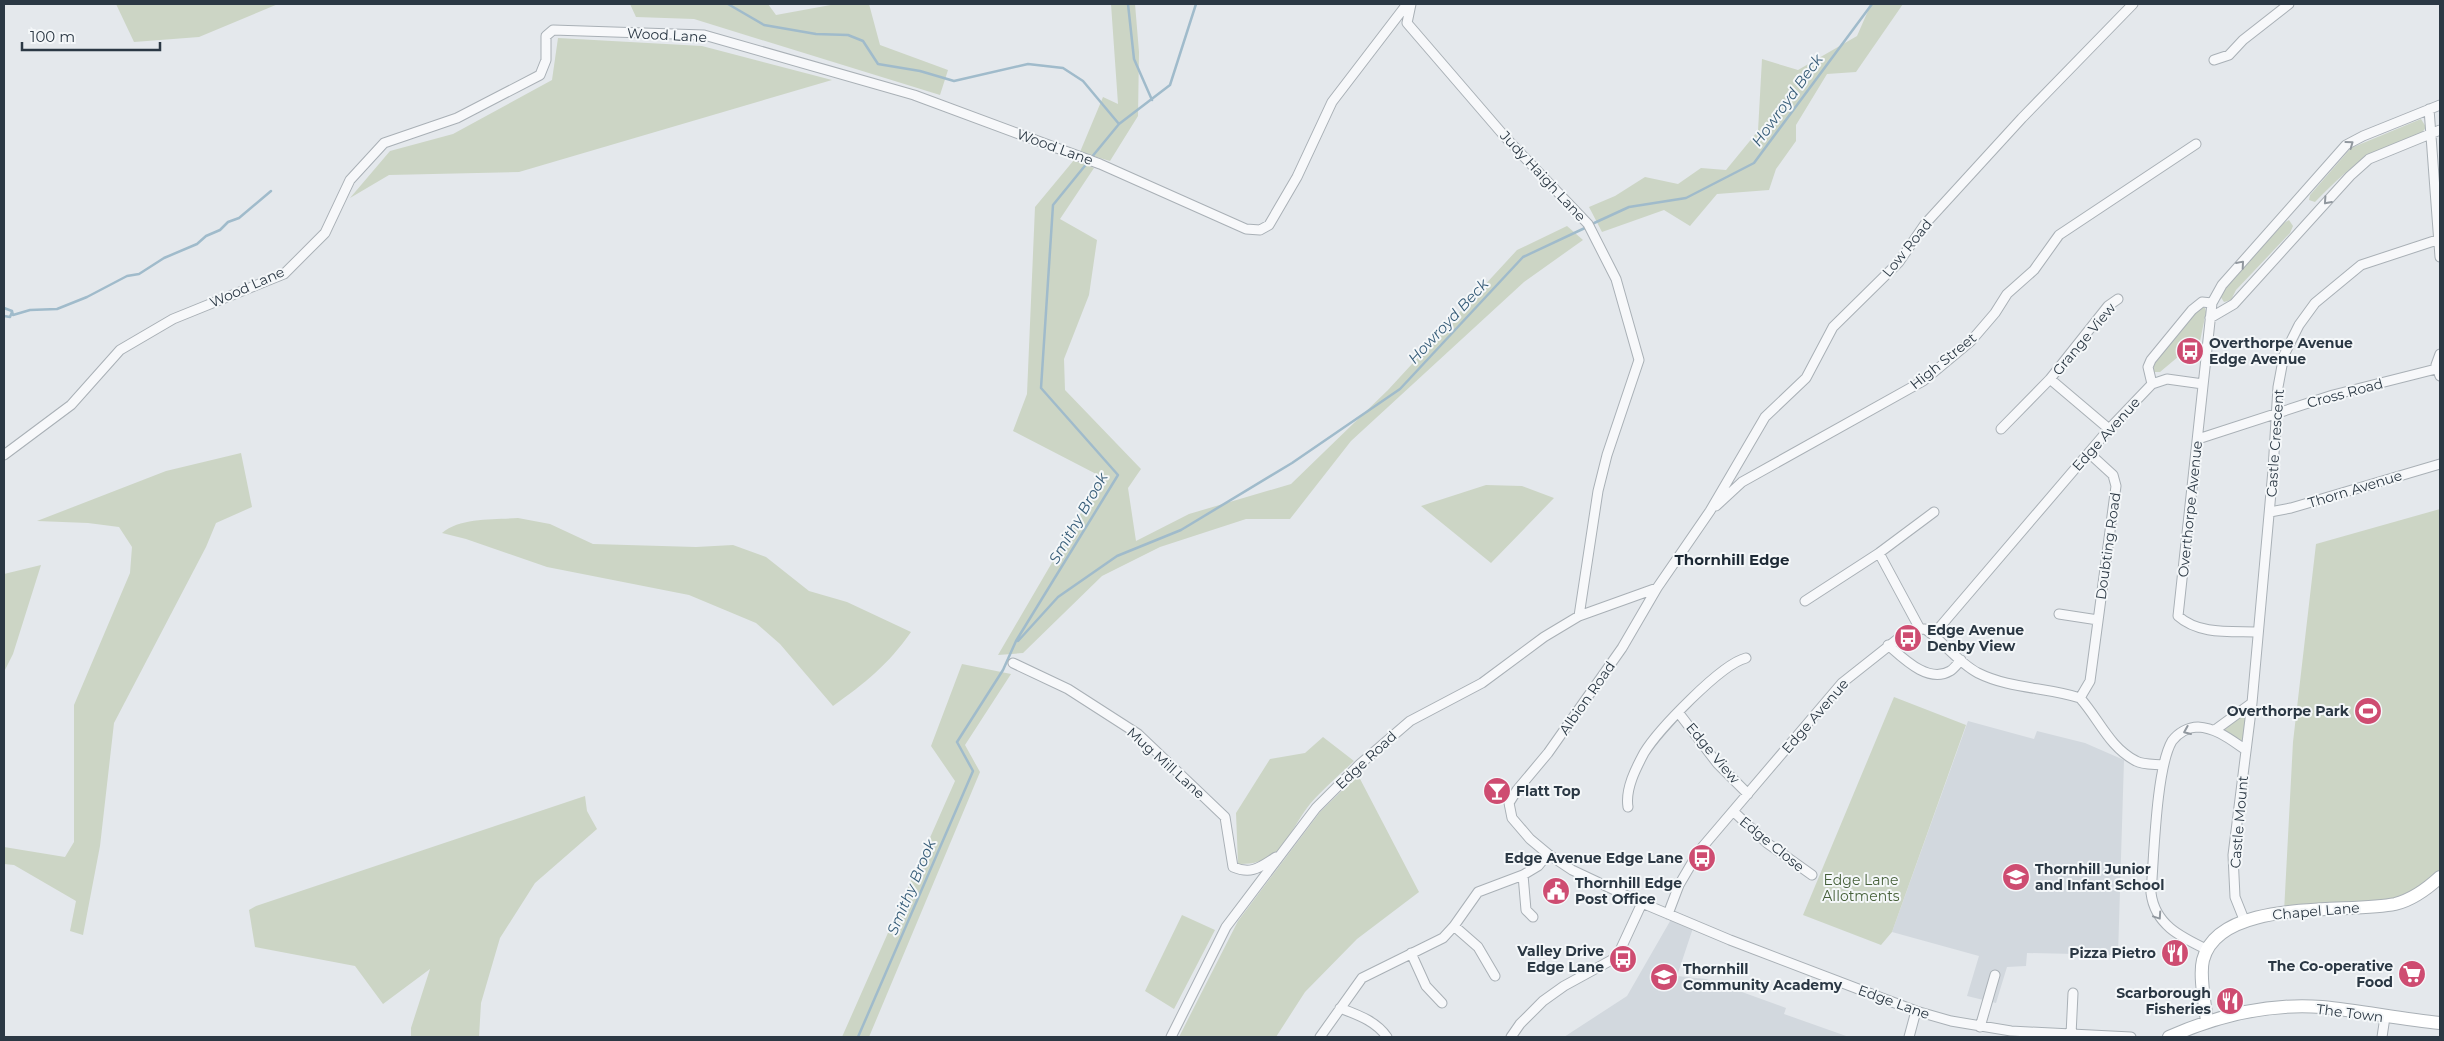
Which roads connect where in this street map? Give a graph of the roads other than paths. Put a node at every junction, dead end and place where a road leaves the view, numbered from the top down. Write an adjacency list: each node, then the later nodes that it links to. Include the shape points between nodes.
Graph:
1 (1407, 4): 5 (street, Wood Lane)
2 (1411, 4): 6 (street)
3 (2132, 4): 30 (street, Low Road, via 1925,224 1899,262 1833,328 1806,378 1764,417)
4 (2289, 4): 7 (street, via 2229,55)
5 (1395, 19): 6 (street); 28 (street, Wood Lane, via 1332,102 1296,177 1269,225 1260,230 1246,230 1100,164 905,92 704,35 554,30 546,36 546,60 540,75 457,118 384,143 350,180 325,233 284,274 173,319 120,350 71,405)
6 (1407, 23): 37 (street, Judy Haigh Lane, via 1506,138 1588,224 1618,288 1639,360 1606,455)
7 (2214, 60)
8 (2440, 104): 9 (street, Overthorpe Avenue)
9 (2429, 109): 11 (street); 16 (street, Overthorpe Avenue, one-way to 9, via 2222,285 2346,145)
10 (2440, 130): 11 (street)
11 (2431, 134): 13 (street); 17 (street, one-way to 17, via 2370,159 2350,176 2234,304)
12 (2196, 144): 30 (street, High Street, via 2059,235 2034,270 2007,294 1971,341 1923,381 1742,482)
13 (2440, 240): 14 (street); 23 (street, Castle Crescent, via 2362,265 2315,303 2284,354)
14 (2440, 257)
15 (2118, 299): 20 (street, Grange View, via 2108,306)
16 (2212, 303): 17 (street, Overthorpe Avenue); 21 (street, via 2202,302 2192,310 2151,360 2148,367)
17 (2210, 318): 22 (street, Overthorpe Avenue)
18 (2440, 354): 19 (street, Cross Road, via 2436,360)
19 (2438, 373): 23 (street, Cross Road, via 2333,395)
20 (2050, 379): 24 (street, Grange View); 25 (street, Grange View)
21 (2152, 384): 22 (street, via 2167,379); 25 (street, Edge Avenue)
22 (2202, 384): 26 (street, Overthorpe Avenue)
23 (2276, 413): 26 (street, Cross Road); 32 (street, Castle Crescent)
24 (2002, 429)
25 (2109, 429): 27 (street, Edge Avenue)
26 (2198, 439): 40 (street, Overthorpe Avenue, via 2178,616 2188,626)
27 (2089, 453): 38 (street, Doubting Road, via 2113,475 2116,486); 41 (street, Edge Avenue)
28 (4, 455)
29 (2440, 464): 32 (street, Thorn Avenue)
30 (1710, 511): 34 (street, Albion Road)
31 (1934, 512): 33 (street)
32 (2270, 512): 40 (street, Castle Crescent)
33 (1879, 553): 35 (street); 39 (street)
34 (1657, 588): 37 (street, Edge Road); 53 (street, Albion Road, via 1622,648)
35 (1805, 601)
36 (2059, 614): 38 (street)
37 (1579, 616): 57 (street, Edge Road, via 1544,637 1482,683 1410,721 1316,808)
38 (2098, 620): 46 (street, Doubting Road, via 2090,681)
39 (1920, 629): 41 (street); 42 (street, Edge Avenue, via 1909,630)
40 (2258, 632): 47 (street, Castle Crescent)
41 (1933, 635): 44 (street)
42 (1888, 645): 44 (street, via 1914,666 1934,674 1950,672); 52 (street, Edge Avenue, via 1842,683)
43 (1746, 658): 48 (street, Edge View, via 1736,660)
44 (1961, 660): 46 (street, via 1977,672 2007,684 2058,691)
45 (1013, 663): 57 (street, Mug Mill Lane, via 1068,690 1138,734 1225,817 1233,867 1244,872 1256,869)
46 (2080, 698): 51 (street, via 2120,750 2138,762)
47 (2252, 703): 49 (street); 50 (street, Castle Mount)
48 (1678, 712): 52 (street, Edge View, via 1718,763); 54 (street, Edge View, via 1645,752 1629,788)
49 (2215, 730): 50 (street); 51 (street, one-way to 51, via 2197,727 2182,730 2173,741)
50 (2246, 750): 64 (street, Castle Mount, via 2233,855 2235,897)
51 (2163, 765): 66 (street, one-way to 66, via 2151,893 2153,907 2165,925)
52 (1748, 794): 55 (street, Edge Avenue)
53 (1508, 804): 56 (street, Edge Lane, via 1519,828)
54 (1628, 807)
55 (1733, 811): 59 (street, Edge Close, via 1768,843); 62 (street, Edge Avenue, via 1699,851 1679,885)
56 (1548, 854): 58 (street, via 1538,866); 61 (street, Edge Lane, via 1572,870)
57 (1281, 855): 79 (street, Edge Road, via 1226,927)
58 (1523, 875): 63 (street, via 1526,910); 65 (street, via 1478,892)
59 (1812, 875)
60 (2440, 877): 64 (street, Chapel Lane, via 2426,890 2395,904 2284,912)
61 (1642, 903): 62 (street, Edge Lane); 82 (street, via 1617,957 1543,1001)
62 (1668, 914): 73 (street, Edge Lane)
63 (1533, 917)
64 (2245, 922): 66 (street, Chapel Lane, via 2213,940)
65 (1454, 926): 67 (street, via 1443,938); 69 (street, via 1478,947)
66 (2208, 950): 75 (street, via 2202,969)
67 (1411, 953): 71 (street, via 1426,986); 72 (street, via 1362,978)
68 (1995, 975): 77 (street)
69 (1495, 976)
70 (2073, 993): 78 (street)
71 (1442, 1003)
72 (1340, 1008): 80 (street); 81 (street, via 1366,1018)
73 (1916, 1011): 77 (street, Edge Lane); 83 (street)
74 (2385, 1017): 75 (street, The Town, via 2321,1007 2263,1010); 76 (street, The Town); 87 (street)
75 (2207, 1021): 86 (street, The Town)
76 (2440, 1023)
77 (1980, 1027): 78 (street, Edge Lane)
78 (2071, 1035): 84 (street, Edge Lane)
79 (1171, 1037)
80 (1320, 1037)
81 (1387, 1037)
82 (1511, 1037)
83 (1908, 1037)
84 (2122, 1037): 85 (street, Edge Lane)
85 (2131, 1037)
86 (2169, 1037)
87 (2382, 1037)

